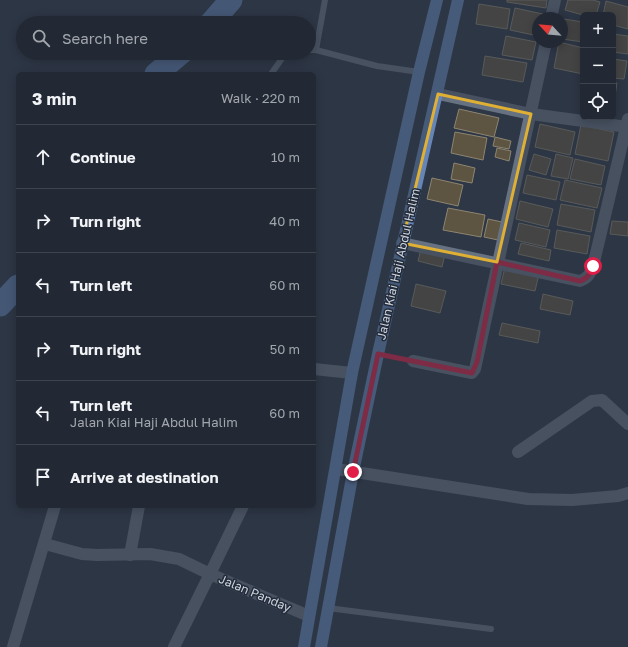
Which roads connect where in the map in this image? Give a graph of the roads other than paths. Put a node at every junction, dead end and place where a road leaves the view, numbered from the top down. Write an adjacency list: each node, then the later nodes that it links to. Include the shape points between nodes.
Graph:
1 (325, 0): 7 (lane)
2 (437, 0): 10 (main road, Jalan Kiai Haji Abdul Halim)
3 (458, 0): 11 (main road, Jalan Kiai Haji Abdul Halim)
4 (555, 0): 5 (street)
5 (552, 12)
6 (545, 48): 12 (street)
7 (316, 50): 10 (lane, via 378,66)
8 (281, 60): 9 (lane)
9 (272, 72)
10 (419, 72): 18 (main road, Jalan Kiai Haji Abdul Halim)
11 (438, 94): 12 (street); 14 (main road, Jalan Kiai Haji Abdul Halim)
12 (532, 114): 13 (street); 15 (street)
13 (628, 125): 15 (street, via 590,275 580,281)
14 (402, 243): 15 (street); 22 (main road, Jalan Kiai Haji Abdul Halim)
15 (497, 262): 16 (street, via 477,362 472,373)
16 (413, 361)
17 (316, 369): 18 (street)
18 (352, 373): 21 (main road, Jalan Kiai Haji Abdul Halim)
19 (628, 424): 20 (street, via 602,400 592,401)
20 (518, 452)
21 (336, 469): 22 (street); 31 (main road, Jalan Kiai Haji Abdul Halim)
22 (353, 472): 23 (street, via 528,499 572,500); 30 (main road, Jalan Kiai Haji Abdul Halim)
23 (628, 493)
24 (54, 508): 27 (street)
25 (139, 508): 28 (street)
26 (241, 508): 29 (street)
27 (45, 544): 28 (street, via 82,554); 33 (street)
28 (130, 555): 29 (street, via 150,554 179,559)
29 (210, 574): 31 (street, Jalan Panday); 34 (street, Jalan Panday)
30 (328, 608): 32 (lane); 36 (main road, Jalan Kiai Haji Abdul Halim)
31 (309, 616): 35 (main road, Jalan Kiai Haji Abdul Halim)
32 (491, 629)
33 (13, 647)
34 (174, 647)
35 (304, 647)
36 (321, 647)

